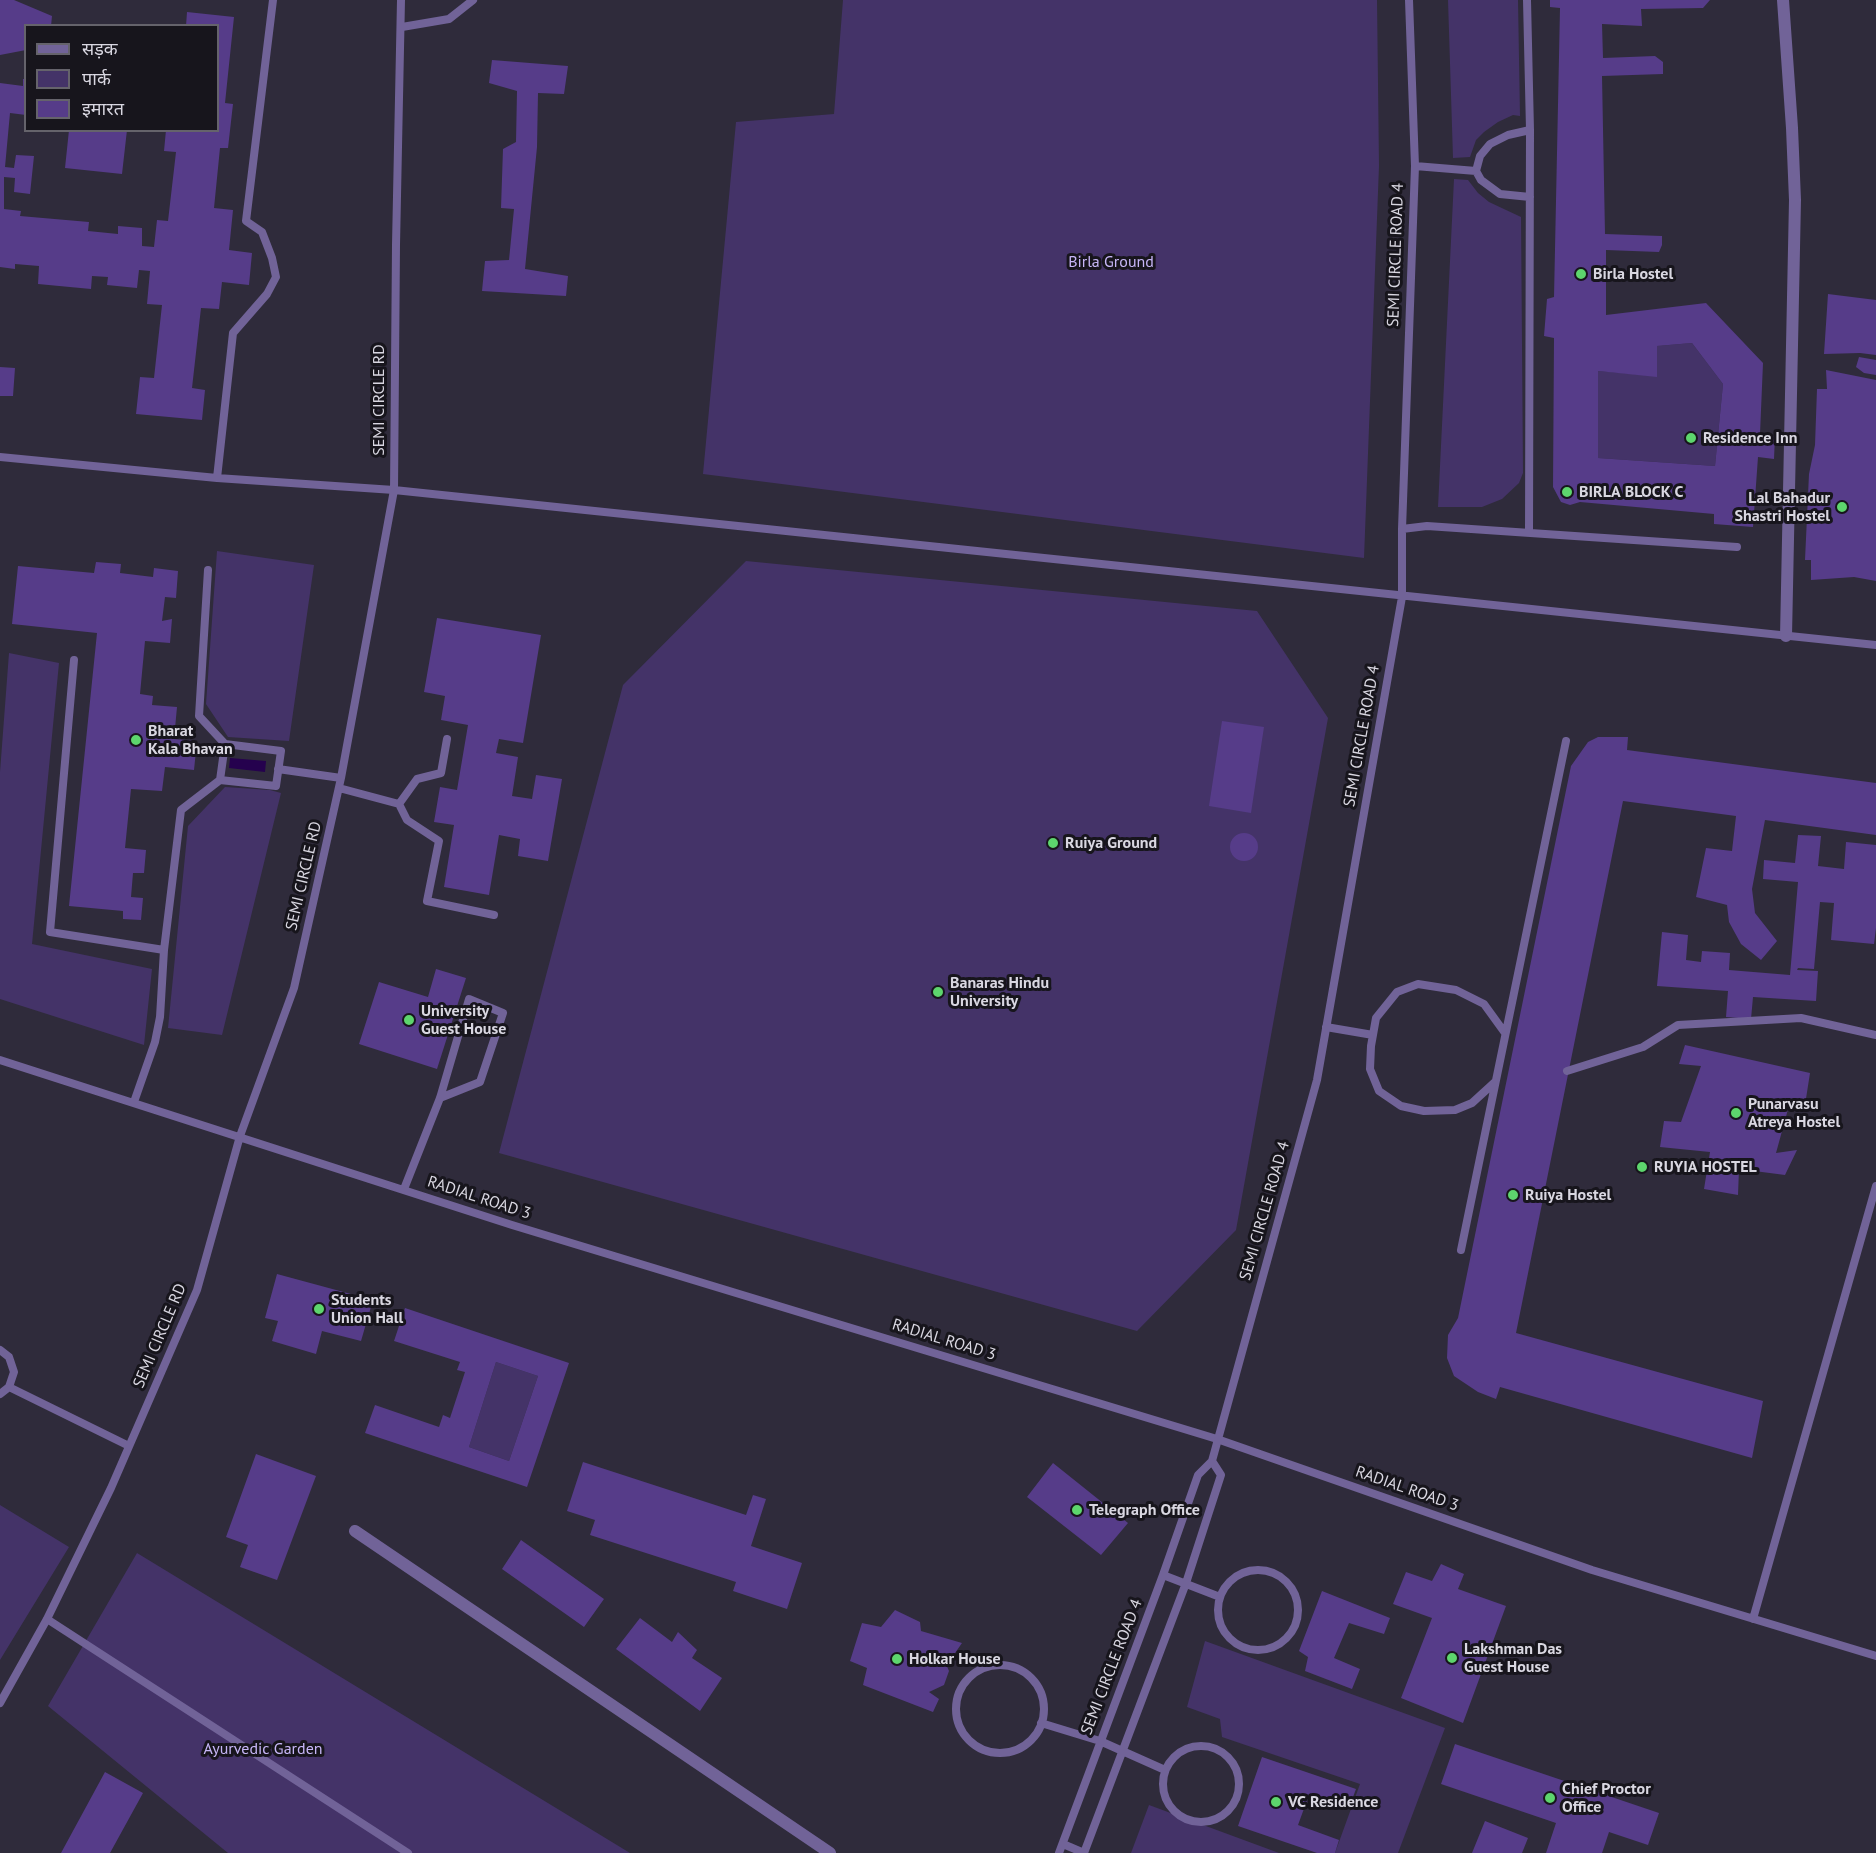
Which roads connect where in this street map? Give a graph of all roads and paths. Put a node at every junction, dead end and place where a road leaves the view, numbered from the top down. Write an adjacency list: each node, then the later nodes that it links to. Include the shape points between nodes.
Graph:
1 (273, 0): 13 (lane, via 246,221 262,232 276,277 234,333)
2 (401, 0): 7 (lane, SEMI CIRCLE RD)
3 (473, 0): 7 (lane, via 449,19)
4 (1409, 0): 9 (lane, SEMI CIRCLE ROAD 4)
5 (1527, 0): 8 (lane)
6 (1784, 0): 20 (street, via 1795,200)
7 (402, 27): 14 (lane, SEMI CIRCLE RD)
8 (1530, 130): 10 (lane, via 1490,144 1480,156); 11 (lane)
9 (1414, 166): 10 (lane); 15 (lane, SEMI CIRCLE ROAD 4)
10 (1476, 171): 11 (lane, via 1481,180 1500,194)
11 (1530, 197): 16 (lane)
12 (0, 456): 13 (lane)
13 (217, 478): 14 (lane)
14 (394, 490): 19 (lane); 27 (lane, SEMI CIRCLE RD)
15 (1402, 529): 16 (lane, via 1427,526); 19 (lane, SEMI CIRCLE ROAD 4)
16 (1529, 532): 17 (lane)
17 (1737, 547)
18 (208, 570): 25 (lane, via 199,716)
19 (1402, 597): 20 (lane); 33 (lane, SEMI CIRCLE ROAD 4)
20 (1786, 636): 21 (lane)
21 (1876, 645)
22 (74, 660): 32 (lane, via 50,932)
23 (447, 739): 30 (lane, via 441,773 417,779)
24 (1566, 741): 34 (lane)
25 (225, 744): 26 (lane, via 281,751); 28 (lane)
26 (279, 769): 27 (lane); 28 (lane, via 276,786)
27 (341, 778): 29 (lane, SEMI CIRCLE RD)
28 (220, 780): 32 (lane, via 181,810)
29 (339, 788): 30 (lane); 44 (lane, SEMI CIRCLE RD, via 294,988)
30 (399, 804): 31 (lane, via 407,820 439,841 427,901)
31 (494, 915)
32 (164, 950): 43 (lane, via 160,1017)
33 (1326, 1027): 35 (lane); 51 (lane, SEMI CIRCLE ROAD 4, via 1317,1080)
34 (1505, 1033): 35 (lane, via 1484,1004 1456,990 1418,984 1397,992 1376,1018); 37 (lane)
35 (1373, 1035): 41 (lane, via 1370,1069 1379,1090 1401,1106 1424,1111 1455,1110 1473,1103)
36 (1876, 1035): 40 (lane, via 1801,1018 1678,1025 1643,1047)
37 (1500, 1056): 38 (lane); 41 (lane)
38 (1511, 1058)
39 (0, 1060): 43 (lane, RADIAL ROAD 3)
40 (1568, 1071)
41 (1495, 1082): 47 (lane)
42 (440, 1098): 42 (lane, via 469,999 503,1013 480,1082); 46 (lane)
43 (134, 1102): 44 (lane, RADIAL ROAD 3)
44 (240, 1136): 46 (lane, RADIAL ROAD 3); 52 (lane, SEMI CIRCLE RD, via 197,1290)
45 (1876, 1186): 59 (lane)
46 (404, 1189): 51 (lane, RADIAL ROAD 3)
47 (1461, 1250)
48 (0, 1350): 49 (lane, via 12,1364)
49 (9, 1387): 50 (lane); 52 (lane)
50 (0, 1394)
51 (1217, 1439): 53 (lane, SEMI CIRCLE ROAD 4); 59 (lane, RADIAL ROAD 3, via 1592,1570)
52 (129, 1446): 58 (lane, SEMI CIRCLE RD)
53 (1212, 1461): 55 (lane, SEMI CIRCLE ROAD 4, via 1198,1475); 56 (lane, SEMI CIRCLE ROAD 4, via 1221,1475)
54 (355, 1531): 68 (street)
55 (1163, 1575): 56 (lane); 63 (lane, SEMI CIRCLE ROAD 4)
56 (1186, 1582): 57 (lane); 64 (lane, SEMI CIRCLE ROAD 4)
57 (1220, 1597): 57 (lane, via 1218,1609 1225,1633 1245,1648 1275,1646 1290,1635 1298,1611 1291,1588 1282,1578 1259,1570 1247,1572 1235,1577)
58 (47, 1619): 61 (lane, SEMI CIRCLE RD); 67 (lane)
59 (1753, 1619): 60 (lane, RADIAL ROAD 3)
60 (1876, 1656)
61 (0, 1702)
62 (1041, 1723): 62 (lane, via 1023,1746 994,1753 968,1739 960,1727 957,1697 963,1684 985,1667 1013,1666 1025,1673 1042,1695); 63 (lane)
63 (1100, 1741): 64 (lane); 66 (lane, SEMI CIRCLE ROAD 4)
64 (1124, 1751): 65 (lane); 70 (lane, SEMI CIRCLE ROAD 4)
65 (1165, 1770): 65 (lane, via 1162,1783 1170,1808 1192,1822 1218,1819 1236,1799 1236,1770 1226,1755 1215,1749 1191,1747 1180,1752)
66 (1063, 1844): 69 (lane, SEMI CIRCLE ROAD 4); 70 (lane)
67 (408, 1853)
68 (830, 1853)
69 (1059, 1853)
70 (1084, 1853)

